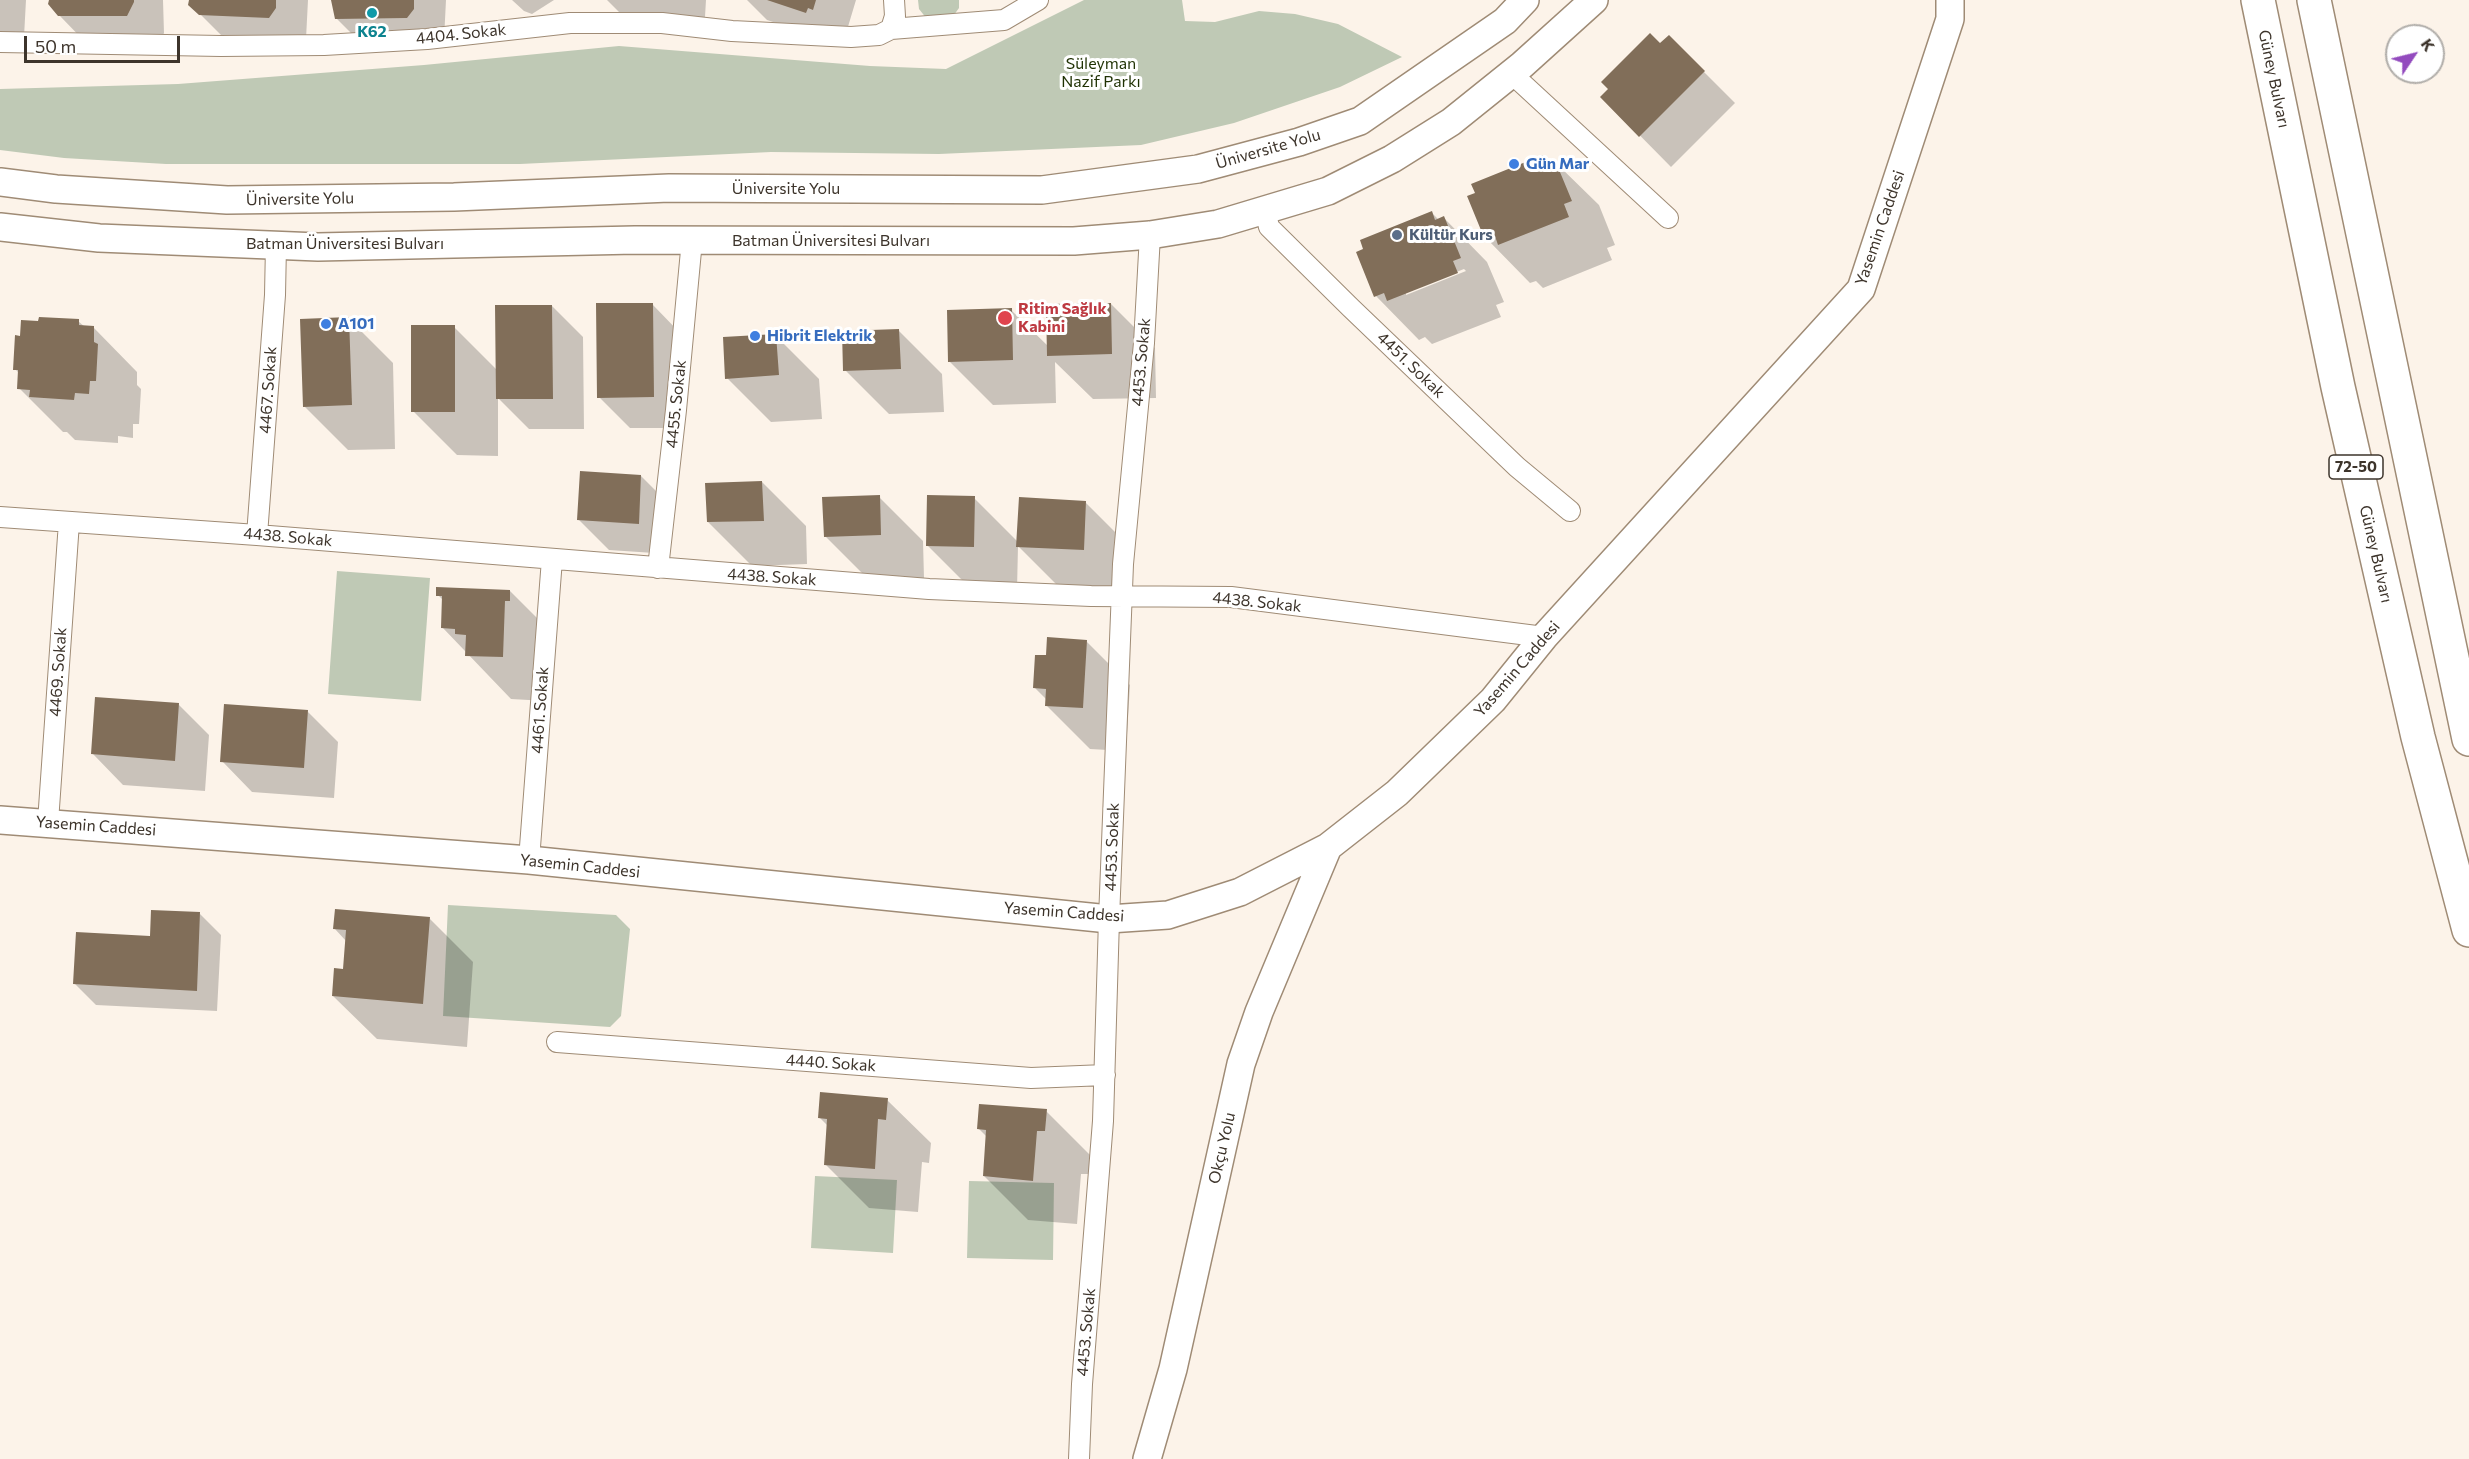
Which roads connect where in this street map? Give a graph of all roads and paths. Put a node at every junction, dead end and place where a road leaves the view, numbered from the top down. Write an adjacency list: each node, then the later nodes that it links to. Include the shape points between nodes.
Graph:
1 (894, 0): 8 (street)
2 (1038, 0): 8 (street, 4404. Sokak, via 1004,20)
3 (1525, 0): 11 (main road, Üniversite Yolu, via 1505,21 1360,121 1198,169 1042,190 669,188 454,197 227,200)
4 (1594, 0): 10 (main road, Batman Üniversitesi Bulvarı)
5 (1950, 0): 25 (main road, Yasemin Caddesi, via 1950,19 1861,289)
6 (2258, 0): 32 (highway, Güney Bulvarı / 72-50, via 2338,387 2418,737)
7 (2314, 0): 26 (highway)
8 (891, 29): 9 (street, 4404. Sokak, via 851,37 662,23 570,23 427,39 324,45)
9 (0, 42)
10 (1512, 74): 12 (main road, Batman Üniversitesi Bulvarı, via 1451,122 1392,159 1328,191); 13 (street)
11 (0, 182)
12 (1265, 210): 15 (main road, Batman Üniversitesi Bulvarı, via 1218,224); 18 (street, 4451. Sokak, via 1269,227 1351,308 1517,467)
13 (1668, 218)
14 (0, 227): 17 (main road, Batman Üniversitesi Bulvarı, via 99,238)
15 (1150, 235): 16 (main road, Batman Üniversitesi Bulvarı, via 1074,241); 24 (street, 4453. Sokak)
16 (692, 240): 17 (main road, Batman Üniversitesi Bulvarı); 23 (street, 4455. Sokak)
17 (276, 245): 21 (street, 4467. Sokak)
18 (1570, 511)
19 (0, 517): 20 (street, 4438. Sokak)
20 (69, 522): 21 (street, 4438. Sokak); 28 (street, 4469. Sokak)
21 (257, 535): 22 (street, 4438. Sokak)
22 (552, 559): 23 (street, 4438. Sokak); 30 (street, 4461. Sokak)
23 (658, 568): 24 (street, 4438. Sokak, via 929,589)
24 (1122, 597): 25 (street, 4438. Sokak, via 1231,597); 31 (street, 4453. Sokak)
25 (1544, 637): 29 (main road, Yasemin Caddesi, via 1485,708 1397,793)
26 (2469, 739)
27 (0, 820): 28 (main road, Yasemin Caddesi)
28 (48, 822): 30 (main road, Yasemin Caddesi)
29 (1328, 847): 31 (main road, Yasemin Caddesi, via 1240,892 1168,915); 36 (main road, Okçu Yolu, via 1241,1064 1173,1369)
30 (529, 860): 31 (main road, Yasemin Caddesi)
31 (1109, 919): 34 (street, 4453. Sokak)
32 (2469, 930)
33 (557, 1042): 34 (street, 4440. Sokak, via 1031,1078)
34 (1105, 1075): 35 (street, 4453. Sokak)
35 (1079, 1459)
36 (1147, 1459)

